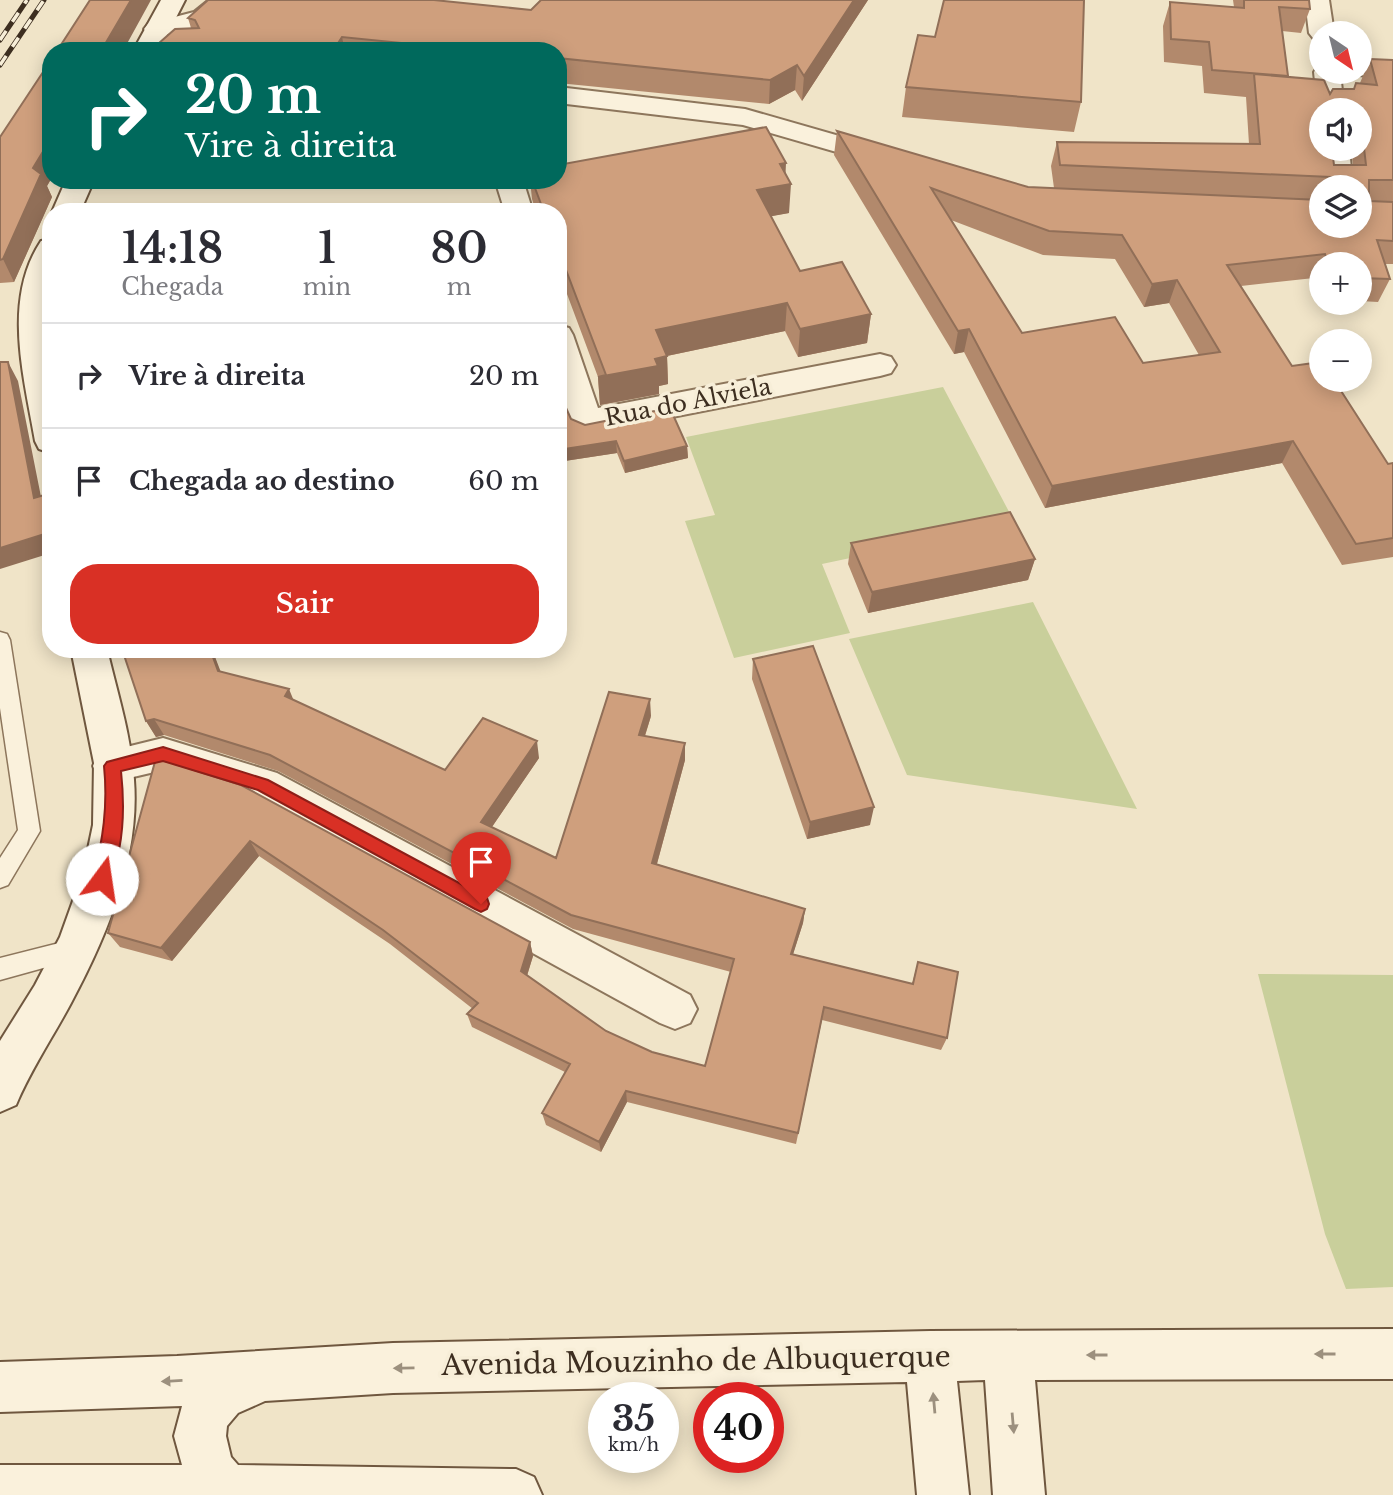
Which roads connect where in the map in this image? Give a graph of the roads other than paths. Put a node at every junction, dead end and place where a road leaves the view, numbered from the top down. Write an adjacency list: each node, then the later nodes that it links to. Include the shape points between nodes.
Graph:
1 (173, 0): 5 (street)
2 (224, 0): 5 (street, via 203,18)
3 (1317, 0): 4 (street)
4 (1320, 21)
5 (150, 42)
6 (1372, 69): 7 (street)
7 (1393, 71)
8 (567, 96): 9 (street, via 746,117)
9 (903, 164)
10 (42, 268): 13 (street, via 36,312)
11 (567, 363): 12 (street, Rua do Alviela, via 586,422)
12 (880, 365)
13 (42, 381)
14 (0, 640): 17 (lane, via 29,831)
15 (91, 658): 16 (street)
16 (112, 766): 18 (street, via 116,799 112,838); 20 (street, via 163,754 263,785)
17 (0, 878)
18 (75, 950): 19 (lane); 21 (street)
19 (0, 969)
20 (675, 1009)
21 (1, 1082)
22 (1393, 1354): 23 (street, Avenida Mouzinho de Albuquerque, one-way to 23)
23 (1008, 1355): 24 (street, Avenida Mouzinho de Albuquerque); 31 (street, one-way to 31)
24 (930, 1356): 25 (street, Avenida Mouzinho de Albuquerque, one-way to 25); 30 (street, one-way to 24)
25 (265, 1375): 26 (street, Avenida Mouzinho de Albuquerque, one-way to 26); 28 (street, via 220,1395 204,1415 200,1436 209,1470)
26 (0, 1387)
27 (0, 1491): 28 (street)
28 (225, 1491): 29 (street)
29 (516, 1495)
30 (943, 1495)
31 (1019, 1495)

